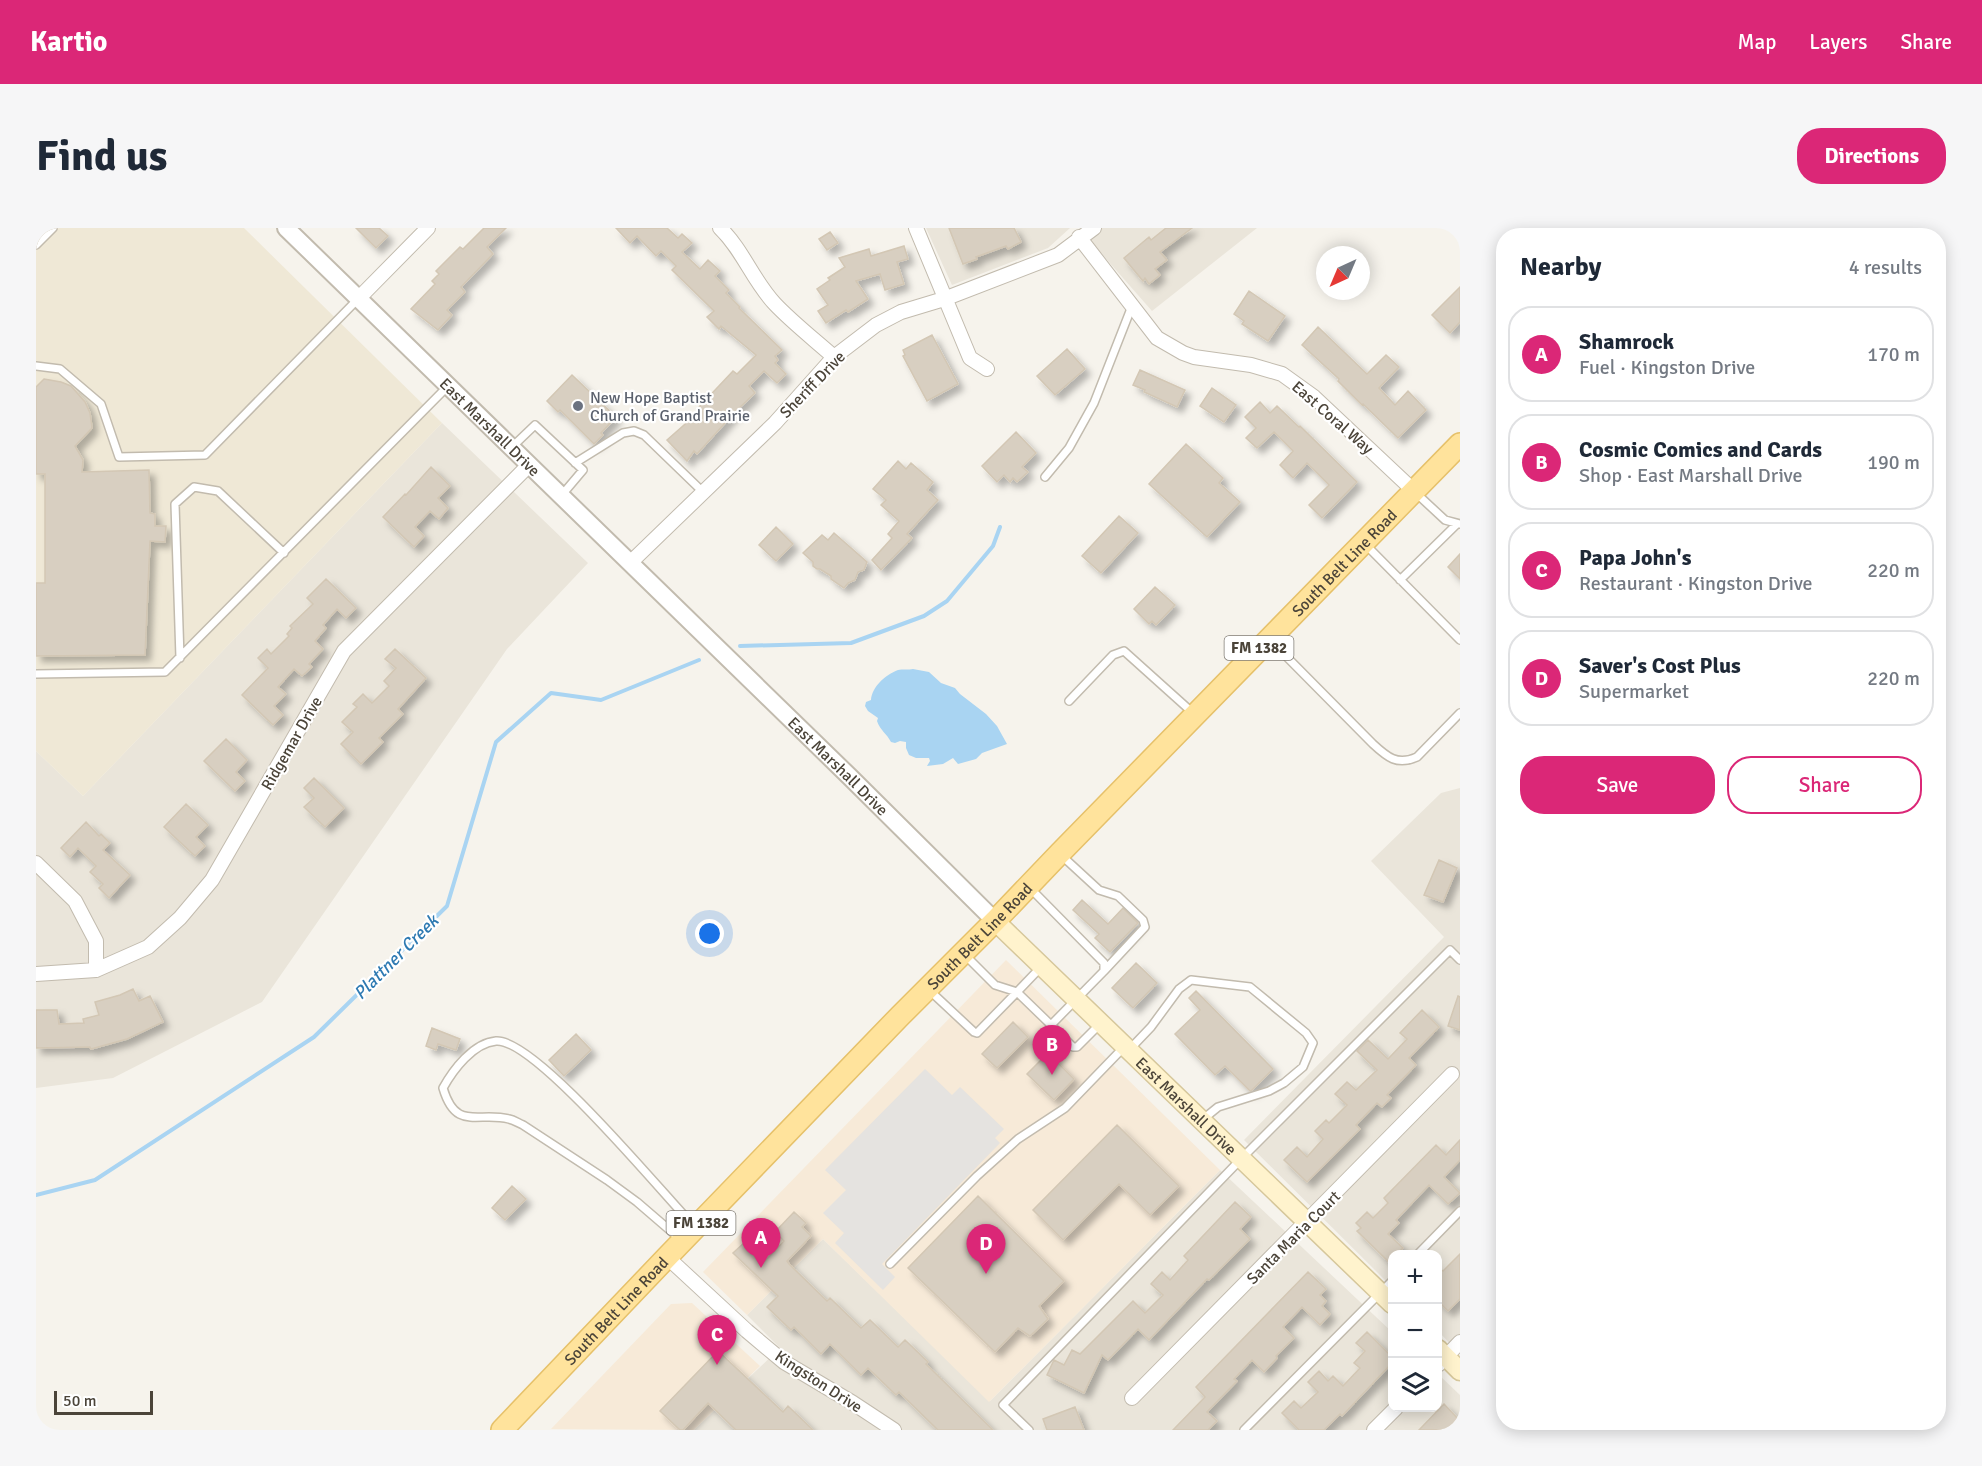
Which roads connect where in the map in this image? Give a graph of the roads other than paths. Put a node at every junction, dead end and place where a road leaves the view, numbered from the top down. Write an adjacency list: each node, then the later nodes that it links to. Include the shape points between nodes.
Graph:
1 (53, 228): 8 (lane)
2 (286, 228): 10 (street, East Marshall Drive)
3 (428, 228): 10 (street)
4 (720, 228): 12 (street, via 731,238 774,304)
5 (916, 228): 9 (street)
6 (1094, 228): 7 (street, Sheriff Drive)
7 (1079, 237): 9 (street, Sheriff Drive, via 1058,255); 11 (street, East Coral Way)
8 (36, 245)
9 (944, 298): 12 (street, Sheriff Drive, via 876,325); 14 (street, via 970,358)
10 (358, 299): 13 (lane, via 205,455 119,457 101,404 60,369); 15 (street, East Marshall Drive)
11 (1132, 306): 20 (lane, via 1094,403 1069,448); 21 (street, East Coral Way, via 1157,338 1183,353 1282,374 1314,397)
12 (834, 357): 22 (street, Sheriff Drive)
13 (36, 366)
14 (987, 369)
15 (448, 387): 17 (street, East Marshall Drive); 26 (lane)
16 (1460, 444): 21 (main road, South Belt Line Road / FM 1382)
17 (512, 448): 18 (lane, via 535,425); 19 (street, East Marshall Drive)
18 (575, 463): 22 (lane, via 623,433 634,431 645,435); 23 (lane, via 583,470)
19 (529, 465): 23 (street, East Marshall Drive); 43 (street, Ridgemar Drive, via 344,651 212,880 180,918 148,946)
20 (1045, 477)
21 (1414, 491): 24 (lane, via 1445,520); 25 (main road, South Belt Line Road / FM 1382)
22 (703, 492): 27 (street, Sheriff Drive)
23 (561, 496): 27 (street, East Marshall Drive)
24 (1459, 524): 28 (lane)
25 (1363, 543): 28 (lane); 29 (main road, South Belt Line Road / FM 1382)
26 (284, 553): 31 (lane); 31 (lane, via 218,491 194,487 175,504)
27 (630, 563): 39 (street, East Marshall Drive)
28 (1400, 580): 30 (lane)
29 (1268, 639): 34 (lane, via 1373,744 1397,761 1417,757); 35 (main road, South Belt Line Road / FM 1382)
30 (1460, 640)
31 (180, 658): 32 (lane, via 165,672)
32 (36, 674)
33 (1068, 701): 35 (lane, via 1113,655 1124,651)
34 (1460, 713)
35 (1195, 715): 36 (main road, South Belt Line Road / FM 1382)
36 (1060, 853): 38 (main road, South Belt Line Road / FM 1382); 44 (lane, via 1099,890 1118,896 1143,920 1145,927)
37 (36, 863): 43 (street, via 75,901 96,941)
38 (1028, 887): 39 (main road, South Belt Line Road / FM 1382); 44 (lane, via 1104,963)
39 (995, 921): 40 (main road, South Belt Line Road / FM 1382); 42 (main road, East Marshall Drive)
40 (963, 953): 46 (main road, South Belt Line Road / FM 1382); 47 (lane, via 995,985)
41 (1460, 960): 54 (lane, via 1450,950)
42 (1043, 966): 47 (lane); 48 (main road, East Marshall Drive)
43 (96, 970): 45 (street, Ridgemar Drive)
44 (1104, 971): 48 (lane)
45 (36, 974)
46 (928, 988): 47 (lane, via 977,1033); 57 (main road, South Belt Line Road / FM 1382)
47 (1017, 992): 50 (lane)
48 (1077, 999): 49 (main road, East Marshall Drive); 50 (lane)
49 (1102, 1023): 50 (lane, via 1077,1047); 51 (main road, East Marshall Drive)
50 (1051, 1025)
51 (1128, 1047): 53 (main road, East Marshall Drive); 53 (lane, via 1151,1028 1179,989 1191,980 1250,987 1306,1033 1313,1043 1303,1067 1284,1083 1218,1107); 60 (lane, via 1065,1108 1018,1139 977,1176)
52 (1452, 1074): 56 (street, Santa Maria Court)
53 (1202, 1120): 54 (main road, East Marshall Drive)
54 (1242, 1158): 56 (main road, East Marshall Drive); 71 (lane, via 1004,1405)
55 (1460, 1211): 58 (lane)
56 (1308, 1222): 61 (main road, East Marshall Drive); 67 (street, Santa Maria Court)
57 (689, 1235): 57 (lane, via 636,1162 575,1097 517,1046 497,1041 480,1046 450,1076 443,1088 446,1098 463,1116 509,1119 523,1125); 59 (main road, South Belt Line Road / FM 1382)
58 (1422, 1250)
59 (668, 1257): 69 (main road, South Belt Line Road / FM 1382); 70 (street, Kingston Drive, via 784,1362)
60 (890, 1264)
61 (1388, 1292)
62 (1388, 1294): 72 (lane)
63 (1460, 1342): 64 (street)
64 (1442, 1356)
65 (1441, 1358): 66 (main road)
66 (1460, 1371)
67 (1132, 1398)
68 (1391, 1412): 73 (street)
69 (502, 1430)
70 (894, 1430)
71 (1029, 1430)
72 (1244, 1430)
73 (1374, 1430)

